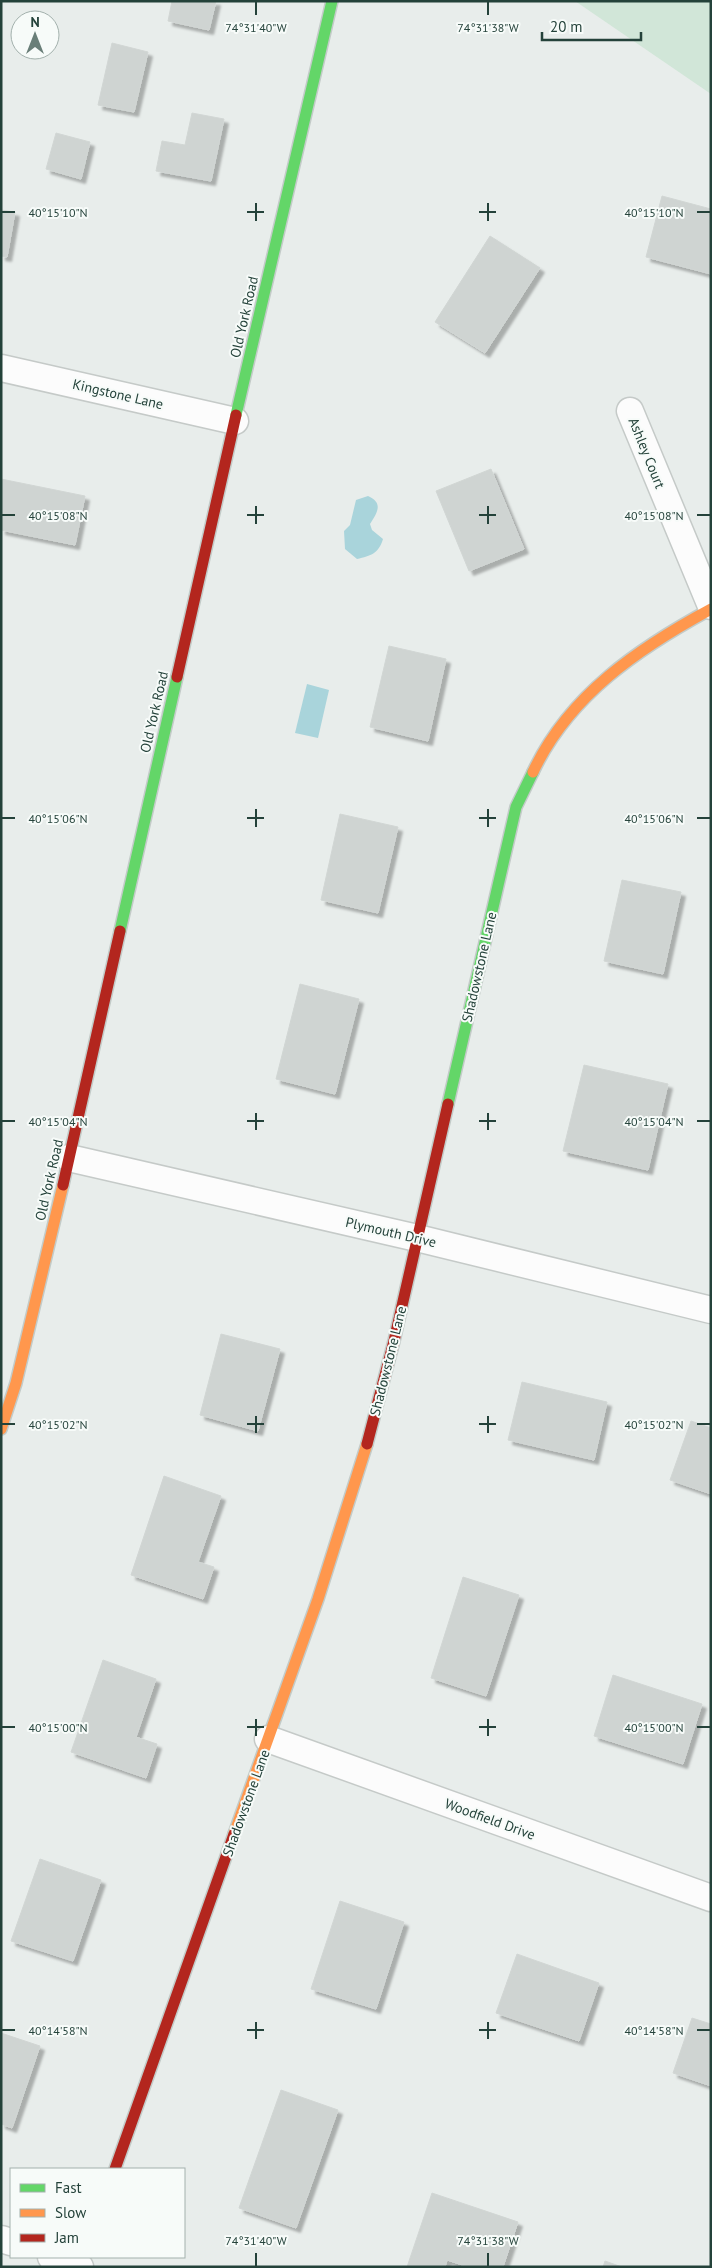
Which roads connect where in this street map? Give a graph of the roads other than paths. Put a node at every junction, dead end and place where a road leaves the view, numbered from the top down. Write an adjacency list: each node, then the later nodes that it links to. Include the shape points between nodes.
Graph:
1 (332, 1): 4 (street, Old York Road)
2 (1, 368): 4 (street, Kingstone Lane)
3 (630, 411): 5 (street, Ashley Court)
4 (235, 421): 6 (street, Old York Road)
5 (711, 608): 7 (street, Shadowstone Lane, via 617,666 571,712 542,754 516,807)
6 (70, 1158): 7 (street, Plymouth Drive); 9 (street, Old York Road, via 16,1383)
7 (417, 1238): 8 (street, Plymouth Drive); 10 (street, Shadowstone Lane, via 390,1359 352,1495)
8 (711, 1310)
9 (1, 1429)
10 (268, 1739): 11 (street, Woodfield Drive); 12 (street, Shadowstone Lane)
11 (711, 1898)
12 (115, 2168)
13 (54, 2258): 14 (street)
14 (80, 2267)

